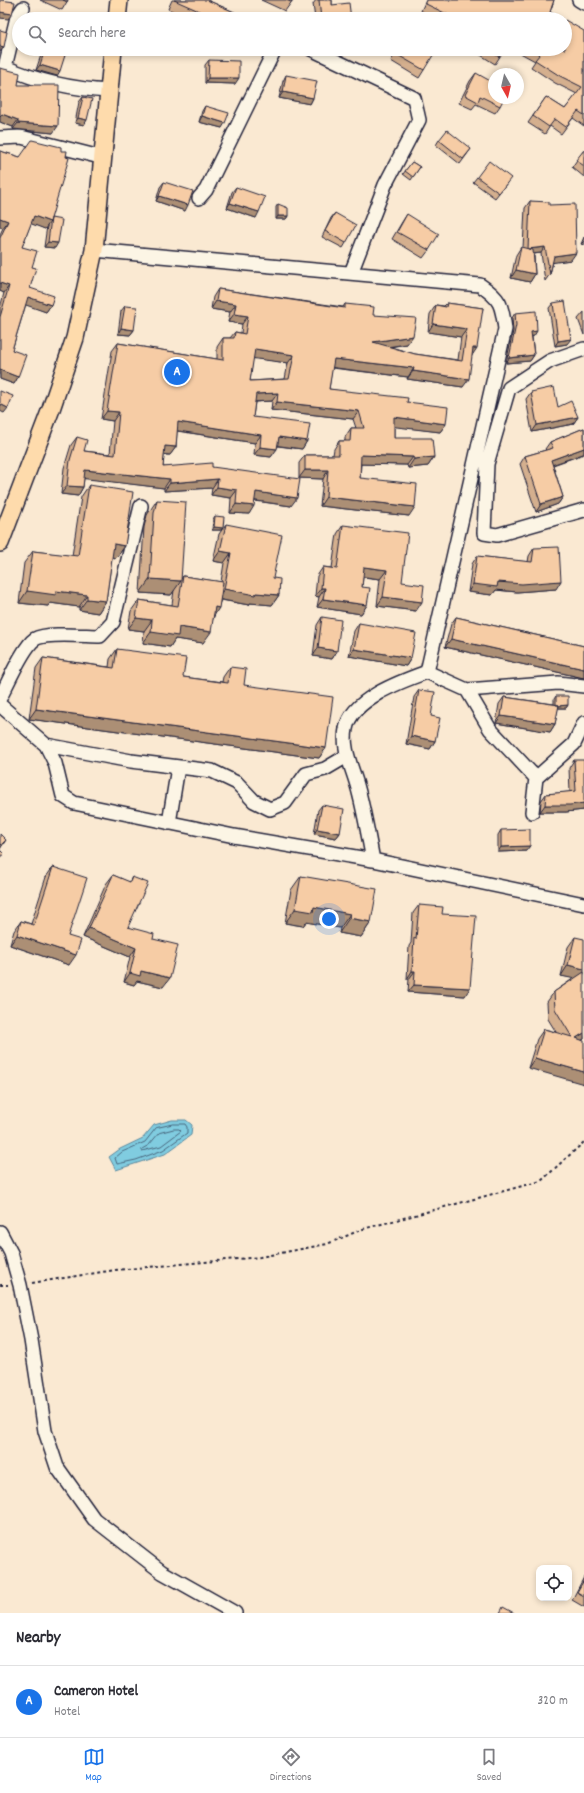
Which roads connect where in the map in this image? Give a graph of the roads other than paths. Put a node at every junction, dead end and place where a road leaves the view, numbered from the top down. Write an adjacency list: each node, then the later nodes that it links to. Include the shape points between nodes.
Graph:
1 (119, 0): 6 (main road)
2 (579, 0): 3 (street)
3 (584, 3)
4 (23, 8): 5 (street)
5 (20, 12)
6 (117, 12)
7 (12, 38): 11 (street, via 5,67 50,84)
8 (112, 56): 11 (main road)
9 (272, 56): 14 (street, via 206,190)
10 (326, 56): 16 (street, via 414,98 419,120 386,185)
11 (109, 91): 13 (main road)
12 (0, 138): 13 (street, via 21,137)
13 (104, 158): 15 (main road)
14 (199, 198)
15 (94, 250): 16 (street); 20 (main road, via 75,338)
16 (351, 273): 21 (street, via 480,285 494,294 502,307 505,329)
17 (584, 349): 19 (street, via 550,361 509,388 487,464 484,533 497,535)
18 (145, 506): 24 (street, via 113,622 100,636 60,635 35,639 26,649)
19 (584, 510)
20 (0, 543)
21 (427, 672): 23 (street); 28 (street, via 394,684 354,710 346,729)
22 (584, 686): 23 (street, via 558,683)
23 (467, 690): 30 (street, via 490,729)
24 (0, 698)
25 (0, 705): 27 (street)
26 (584, 722): 30 (street, via 574,744)
27 (46, 746): 29 (street); 32 (street, via 56,763 61,790 66,799 74,803)
28 (347, 756): 29 (street, via 325,769 306,774 284,803 270,809 254,801 237,783 212,772); 33 (street, via 357,786)
29 (178, 767): 32 (street)
30 (536, 778): 31 (street)
31 (532, 812)
32 (169, 823): 33 (street)
33 (373, 860): 34 (street)
34 (584, 904)
35 (0, 1232): 36 (street, via 11,1253 20,1285 45,1430 58,1467 94,1519 162,1572)
36 (235, 1613)

